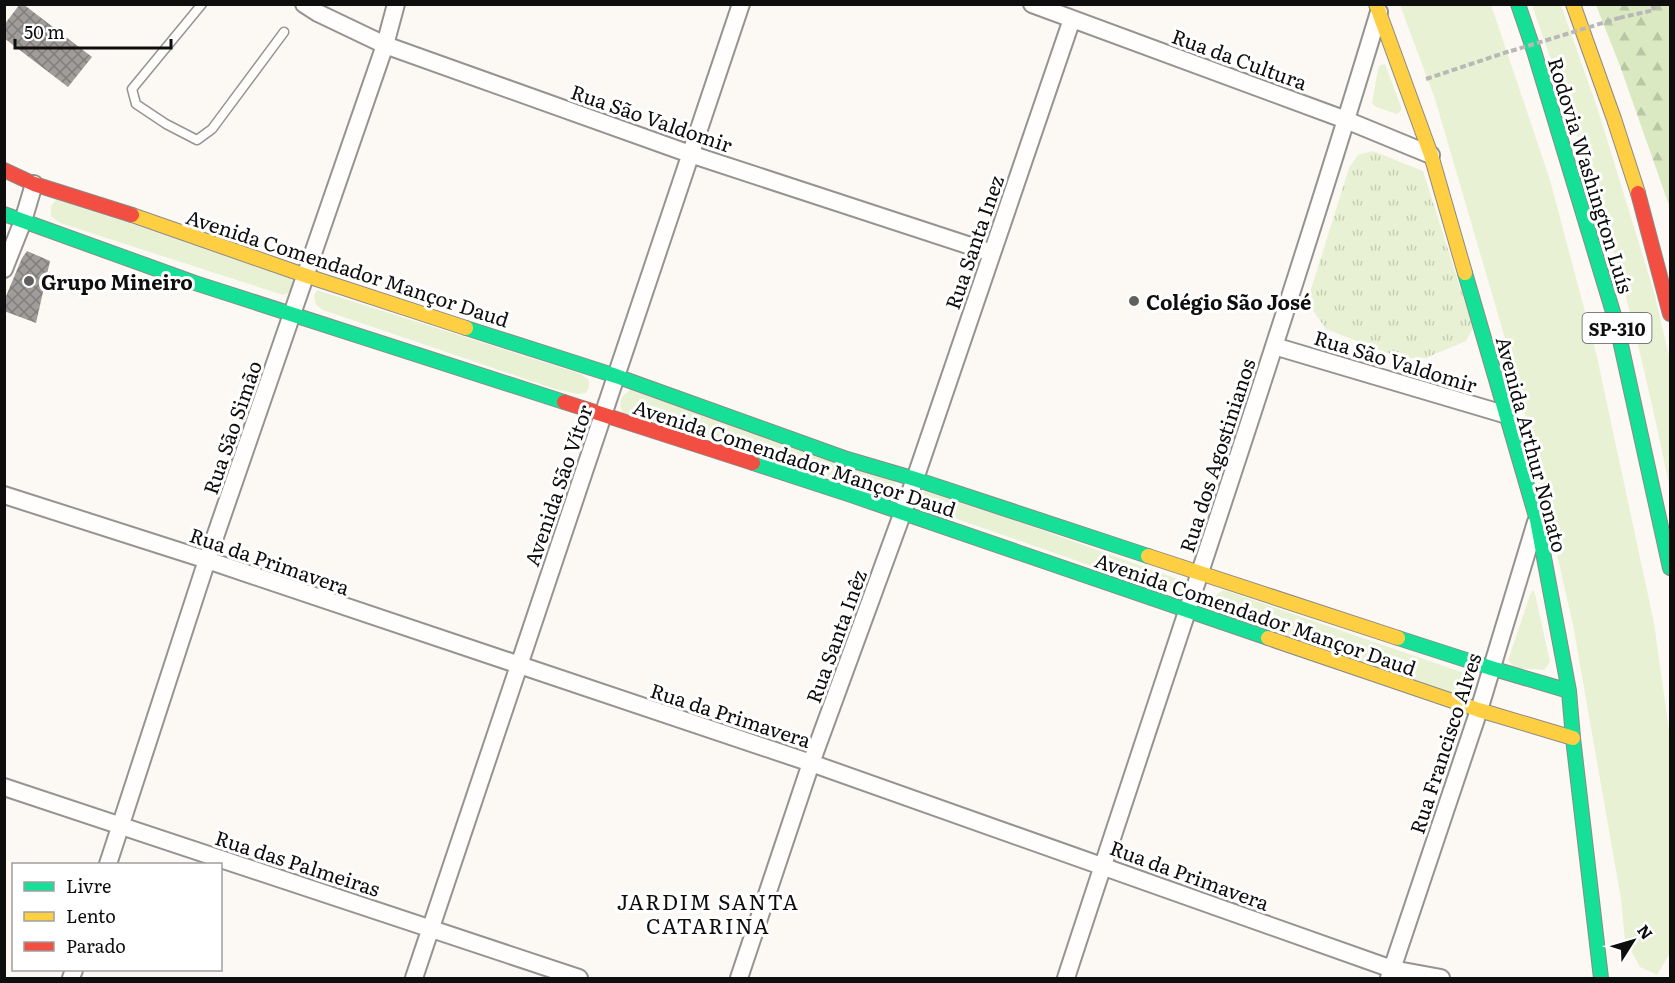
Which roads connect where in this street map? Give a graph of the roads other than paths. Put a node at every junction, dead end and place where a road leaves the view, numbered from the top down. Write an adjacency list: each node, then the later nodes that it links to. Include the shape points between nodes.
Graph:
1 (202, 4): 10 (lane, via 132,89 136,104 197,140 212,129)
2 (304, 4): 11 (street, Rua São Valdomir)
3 (396, 4): 11 (street, Rua São Simão)
4 (741, 4): 13 (street, Avenida São Vítor)
5 (1032, 4): 9 (street, Rua da Cultura)
6 (1518, 4): 33 (main road, Rodovia Washington Luís / SP-310, via 1616,322)
7 (1573, 4): 23 (main road, Rodovia Washington Luís / SP-310, via 1611,106)
8 (1378, 8): 12 (street, Rua dos Agostinianos); 14 (main road, Avenida Arthur Nonato)
9 (1072, 18): 12 (street, Rua da Cultura); 19 (street, Rua Santa Inez)
10 (284, 32)
11 (385, 45): 13 (street, Rua São Valdomir); 21 (street, Rua São Simão)
12 (1346, 120): 14 (street, Rua da Cultura); 24 (street, Rua dos Agostinianos)
13 (690, 154): 19 (street, Rua São Valdomir); 25 (street, Avenida São Vítor)
14 (1431, 155): 27 (main road, Avenida Arthur Nonato)
15 (4, 170): 16 (main road, Avenida Comendador Mançor Daud)
16 (34, 184): 18 (street); 21 (main road, Avenida Comendador Mançor Daud)
17 (4, 214): 18 (main road, Avenida Comendador Mançor Daud)
18 (23, 221): 20 (street); 22 (main road, Avenida Comendador Mançor Daud)
19 (992, 253): 28 (street, Rua Santa Inez)
20 (4, 269)
21 (307, 276): 22 (street, Rua São Simão); 25 (main road, Avenida Comendador Mançor Daud)
22 (292, 314): 26 (main road, Avenida Comendador Mançor Daud); 32 (street, Rua São Simão)
23 (1671, 314)
24 (1274, 346): 27 (street, Rua São Valdomir); 34 (street, Rua dos Agostinianos)
25 (616, 376): 26 (street, Avenida São Vítor); 28 (main road, Avenida Comendador Mançor Daud, via 847,459)
26 (603, 415): 30 (main road, Avenida Comendador Mançor Daud); 36 (street, Avenida São Vítor)
27 (1507, 415): 31 (main road, Avenida Arthur Nonato)
28 (915, 479): 30 (street, Rua Santa Inêz); 34 (main road, Avenida Comendador Mançor Daud)
29 (4, 495): 32 (street, Rua da Primavera)
30 (902, 512): 35 (main road, Avenida Comendador Mançor Daud); 41 (street, Rua Santa Inêz)
31 (1537, 520): 37 (street, Rua Francisco Alves); 38 (main road, Avenida Arthur Nonato)
32 (207, 560): 36 (street, Rua da Primavera); 43 (street, Rua São Simão)
33 (1671, 568)
34 (1200, 572): 35 (street, Rua dos Agostinianos); 37 (main road, Avenida Comendador Mançor Daud)
35 (1188, 610): 39 (main road, Avenida Comendador Mançor Daud); 45 (street, Rua dos Agostinianos)
36 (518, 665): 41 (street, Rua da Primavera); 46 (street, Avenida São Vítor)
37 (1491, 668): 38 (main road, Avenida Comendador Mançor Daud); 39 (street, Rua Francisco Alves)
38 (1569, 691): 40 (main road, Avenida Arthur Nonato)
39 (1479, 710): 40 (main road, Avenida Comendador Mançor Daud); 47 (street, Rua Francisco Alves)
40 (1573, 738): 53 (main road, Avenida Arthur Nonato)
41 (811, 763): 45 (street, Rua da Primavera); 50 (street, Rua Santa Inêz)
42 (4, 787): 43 (street, Rua das Palmeiras)
43 (121, 825): 44 (street, Rua São Simão); 46 (street, Rua das Palmeiras)
44 (108, 863)
45 (1103, 865): 47 (street, Rua da Primavera); 51 (street, Rua dos Agostinianos)
46 (431, 928): 48 (street, Avenida São Vítor); 49 (street, Rua das Palmeiras)
47 (1391, 974): 52 (street, Rua da Primavera)
48 (414, 978)
49 (579, 978)
50 (739, 978)
51 (1066, 978)
52 (1441, 978)
53 (1601, 978)

